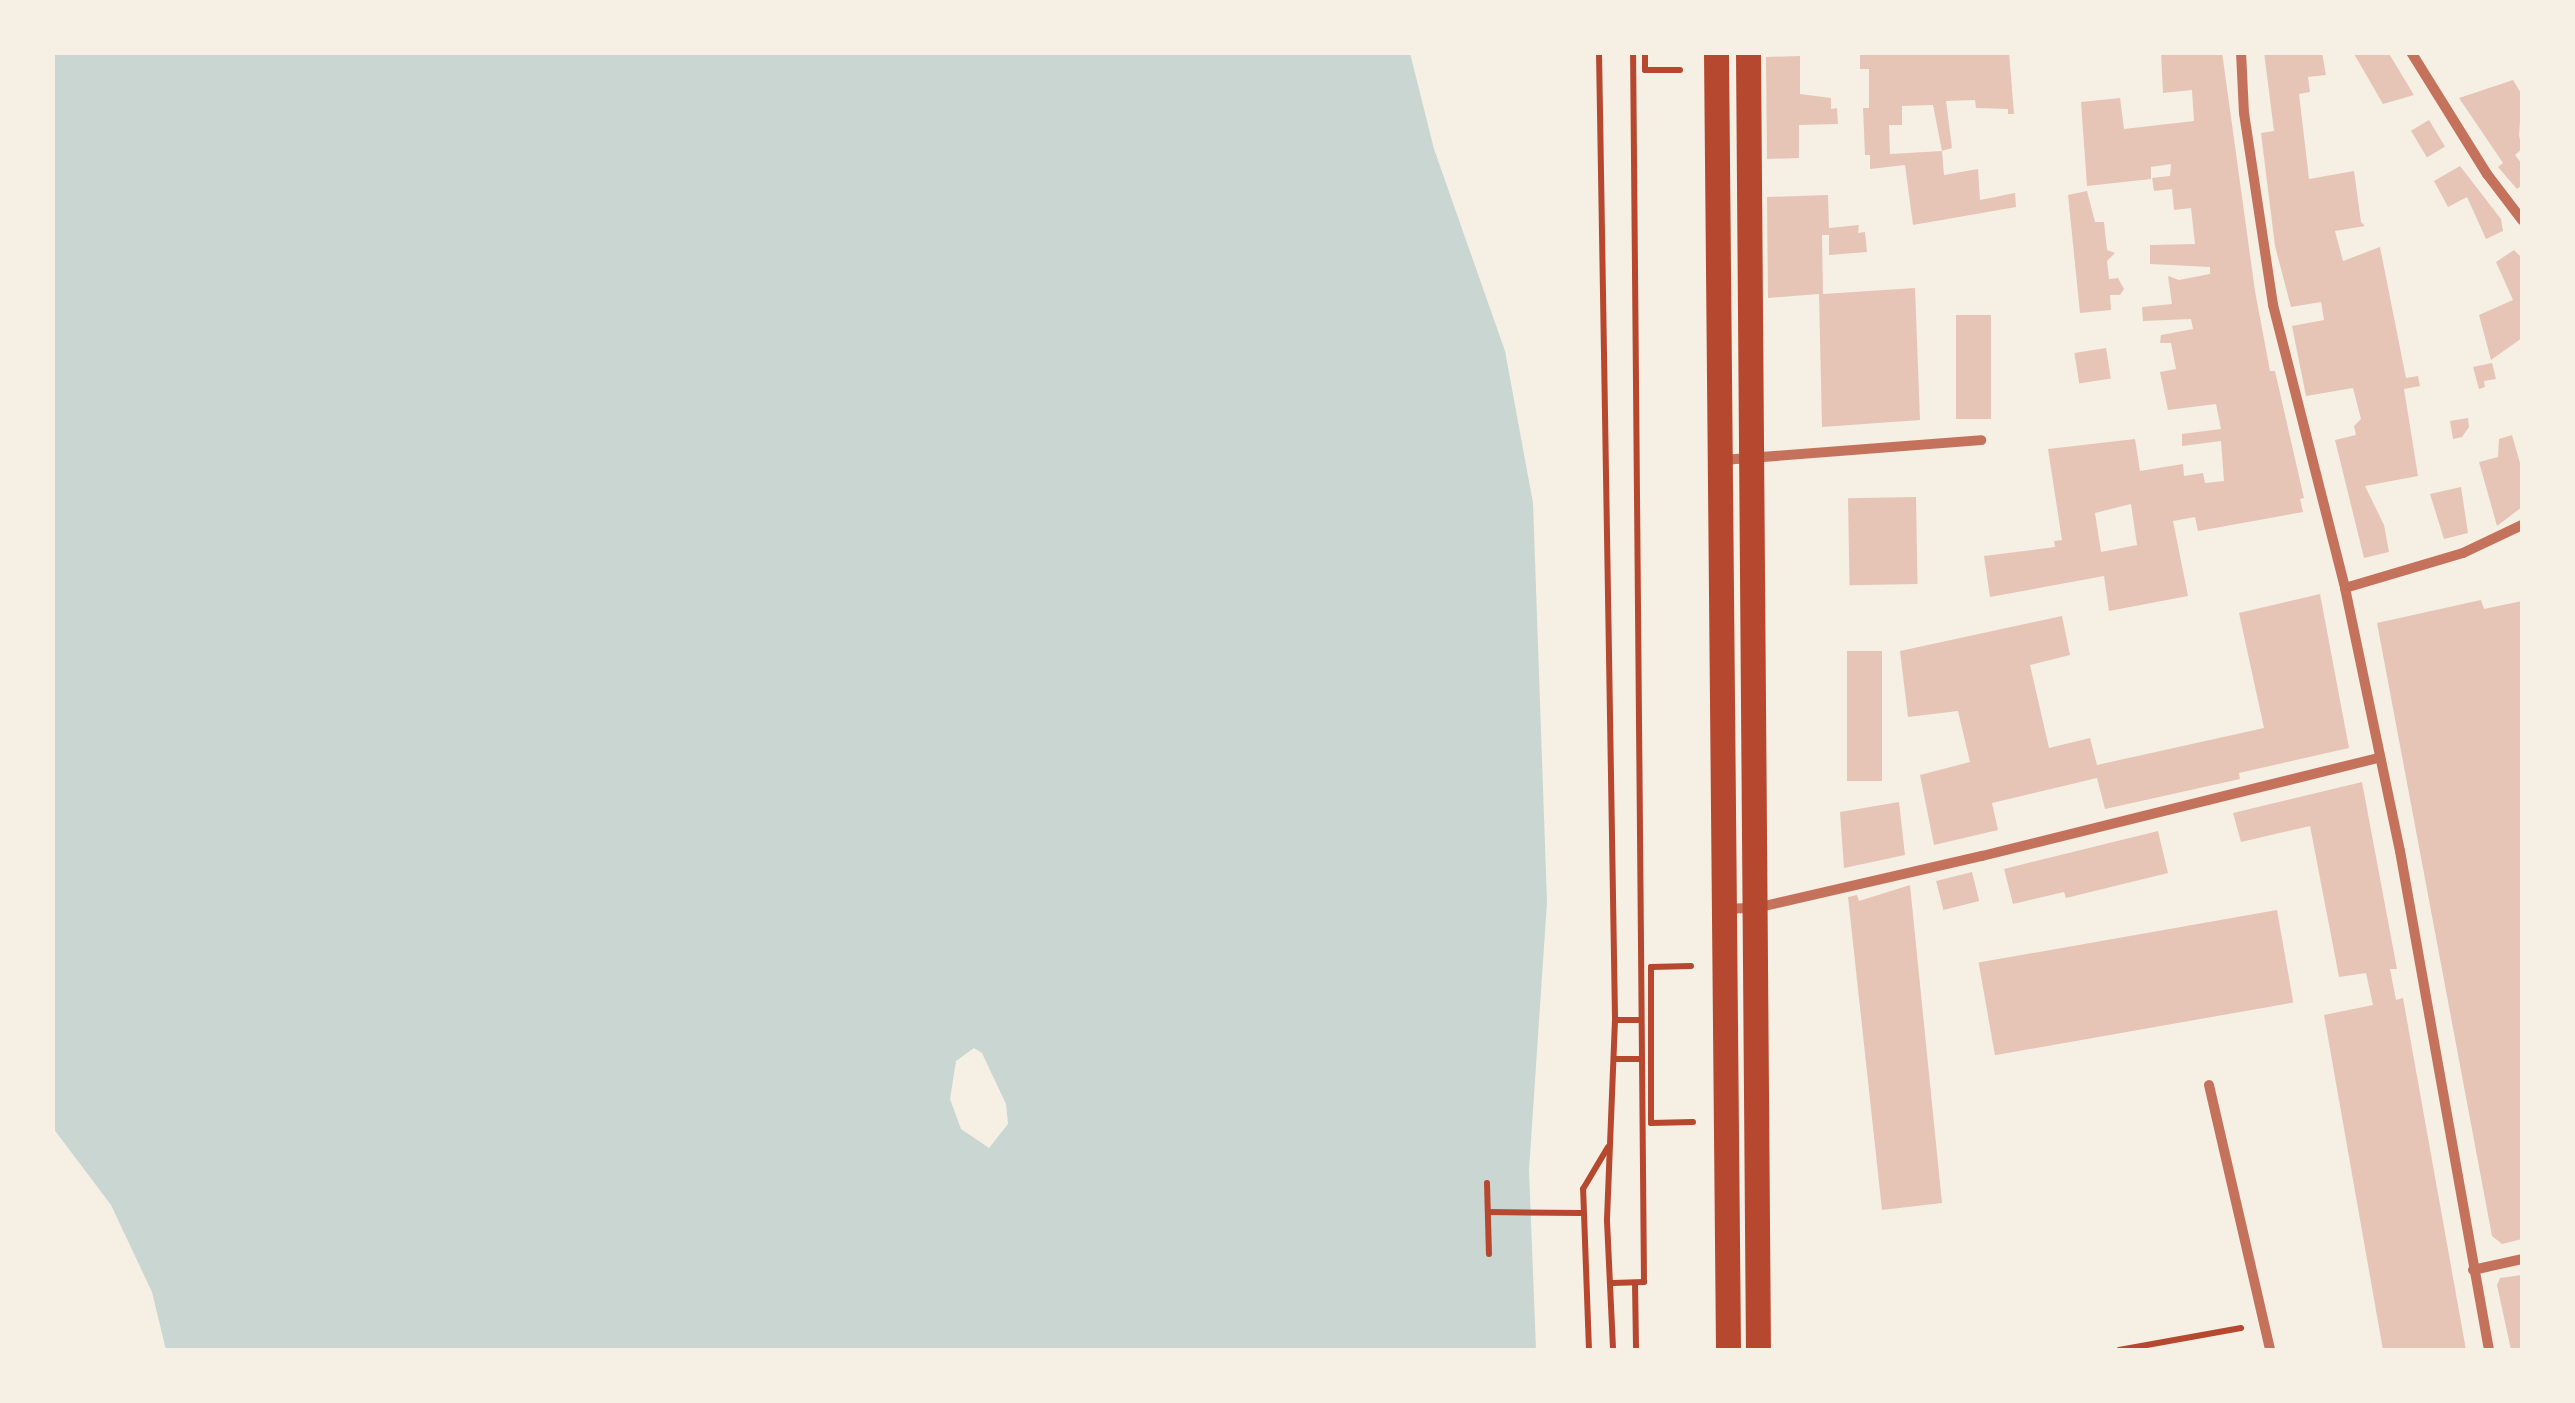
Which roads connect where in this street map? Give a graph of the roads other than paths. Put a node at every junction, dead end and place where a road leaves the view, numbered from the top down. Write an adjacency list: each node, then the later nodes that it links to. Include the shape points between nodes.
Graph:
1 (1716, 52): 8 (main road)
2 (1748, 52): 7 (main road)
3 (2241, 52): 10 (street, via 2273,305)
4 (2412, 52): 5 (street)
5 (2522, 220)
6 (1981, 440): 7 (street)
7 (1750, 458): 8 (street); 13 (main road)
8 (1722, 460): 12 (main road)
9 (2522, 525): 10 (street, via 2463,554)
10 (2346, 588): 11 (street)
11 (2378, 758): 13 (street); 16 (street)
12 (1722, 908): 13 (street); 17 (main road)
13 (1756, 908): 18 (main road)
14 (2209, 1085): 19 (street)
15 (2522, 1259): 16 (street)
16 (2473, 1270): 20 (street)
17 (1728, 1350)
18 (1758, 1350)
19 (2270, 1350)
20 (2490, 1350)

